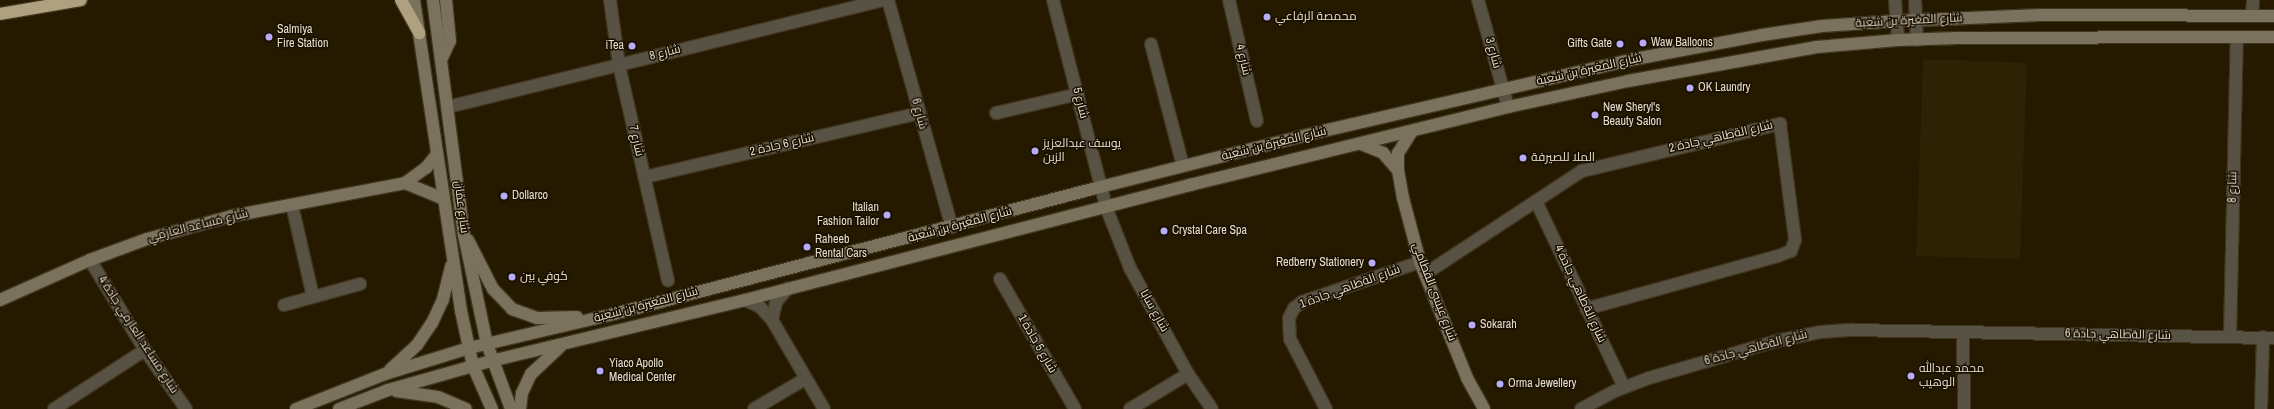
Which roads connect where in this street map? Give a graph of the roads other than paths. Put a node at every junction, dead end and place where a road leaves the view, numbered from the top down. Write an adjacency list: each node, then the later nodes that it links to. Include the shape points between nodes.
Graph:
1 (81, 0): 15 (highway)
2 (401, 0): 20 (highway)
3 (414, 0): 20 (main road, شارع عمّان)
4 (433, 0): 26 (main road, شارع عمّان)
5 (446, 0): 26 (main road, via 450,41)
6 (610, 0): 27 (street, شارع 7)
7 (883, 0): 27 (street, شارع 8)
8 (888, 0): 32 (street, شارع 6)
9 (1053, 0): 29 (street, شارع 5)
10 (1229, 0): 34 (street, شارع 4)
11 (1478, 0): 28 (street, شارع 3)
12 (1895, 0): 19 (street)
13 (1915, 0): 18 (street)
14 (2253, 0): 16 (street)
15 (0, 14)
16 (2252, 16): 17 (main road, شارع المغيرة بن شعبة); 18 (main road, شارع المغيرة بن شعبة, via 2040,15)
17 (2274, 16)
18 (1918, 20): 19 (main road, شارع المغيرة بن شعبة); 24 (street)
19 (1897, 21): 23 (street); 28 (main road, شارع المغيرة بن شعبة, via 1822,26 1762,35 1635,59)
20 (419, 33): 37 (main road, شارع عمّان)
21 (2274, 36): 22 (main road, شارع المغيرة بن شعبة)
22 (2237, 37): 24 (main road, شارع المغيرة بن شعبة); 65 (street, شارع 8)
23 (1898, 40): 24 (main road, شارع المغيرة بن شعبة); 31 (main road, شارع المغيرة بن شعبة, via 1765,55)
24 (1917, 40)
25 (1151, 44): 38 (street)
26 (441, 60): 30 (main road, شارع عمّان)
27 (619, 65): 30 (street, شارع 8); 40 (street, شارع 7)
28 (1504, 89): 31 (street, شارع 3); 38 (main road, شارع المغيرة بن شعبة)
29 (1078, 94): 33 (street); 42 (street, شارع 5)
30 (448, 106): 48 (main road, شارع عمّان)
31 (1508, 106): 35 (main road, شارع المغيرة بن شعبة)
32 (919, 113): 40 (street, شارع 6 جادة 2); 47 (street, شارع 6)
33 (996, 113)
34 (1257, 121)
35 (1412, 131): 36 (main road, شارع المغيرة بن شعبة); 39 (main road, شارع عيسى القطامي, via 1401,145)
36 (1362, 144): 39 (main road, شارع عيسى القطامي, via 1383,153); 46 (main road, شارع المغيرة بن شعبة)
37 (436, 155): 41 (main road, شارع مساعد العازمي, via 426,168); 43 (main road, شارع عمّان)
38 (1183, 166): 42 (main road, شارع المغيرة بن شعبة)
39 (1398, 170): 51 (main road, شارع عيسى القطامي)
40 (645, 177): 54 (street, شارع 7)
41 (405, 183): 43 (main road); 45 (main road, شارع مساعد العازمي)
42 (1100, 187): 46 (street, شارع 5); 47 (main road, شارع المغيرة بن شعبة)
43 (444, 199): 49 (main road, شارع عمّان)
44 (1536, 201): 52 (street, شارع الةطاهي جادة 2); 61 (street, شارع الةطاهي جادة 4); 61 (street, شارع الةطاهي جادة 2, via 1590,168 1780,124 1795,240 1791,251)
45 (292, 205): 50 (main road, شارع مساعد العازمي, via 232,216 147,239); 57 (street)
46 (1106, 207): 56 (main road, شارع المغيرة بن شعبة); 74 (street, شارع سابا, via 1130,268)
47 (952, 227): 62 (main road, شارع المغيرة بن شعبة)
48 (464, 235): 62 (main road, via 476,252 493,289 505,303 520,313 546,319); 67 (main road, شارع عمّان)
49 (453, 255): 69 (main road, شارع عمّان, via 460,311); 73 (main road, via 443,299 432,323 412,350)
50 (90, 260): 58 (main road, شارع مساعد العازمي); 70 (street, شارع مساعد العازمي جادة 4)
51 (1420, 262): 52 (main road, شارع عيسى القطامي); 92 (street, شارع الةطاهي جادة 1, via 1309,300 1294,308 1289,318 1290,339)
52 (1425, 274): 93 (main road, شارع عيسى القطامي, via 1467,378)
53 (1000, 279): 89 (street, شارع 5 جادة 1)
54 (668, 281)
55 (360, 284): 57 (street)
56 (788, 288): 59 (main road, شارع المغيرة بن شعبة); 63 (street, via 776,302)
57 (313, 297): 60 (street)
58 (0, 300)
59 (745, 300): 63 (street, via 760,307); 68 (main road, شارع المغيرة بن شعبة)
60 (284, 306)
61 (1586, 309): 76 (street, شارع الةطاهي جادة 4)
62 (614, 314): 67 (main road, شارع المغيرة بن شعبة)
63 (772, 320): 75 (street)
64 (1963, 332): 65 (street, شارع الةطاهي جادة 6); 76 (street, شارع الةطاهي جادة 6, via 1852,330 1806,334); 94 (street)
65 (2230, 337): 66 (street, شارع الةطاهي جادة 6)
66 (2269, 338): 95 (street)
67 (487, 344): 69 (main road, شارع المغيرة بن شعبة); 71 (main road, شارع عمّان)
68 (563, 345): 71 (main road, شارع المغيرة بن شعبة); 86 (main road, via 531,374 522,393)
69 (469, 348): 72 (main road, شارع عمّان); 73 (main road, شارع المغيرة بن شعبة)
70 (145, 350): 79 (street); 80 (street, شارع مساعد العازمي جادة 4)
71 (491, 361): 72 (main road, شارع المغيرة بن شعبة); 85 (main road, شارع عمّان)
72 (473, 366): 77 (main road, شارع المغيرة بن شعبة); 84 (main road, شارع عمّان)
73 (385, 374): 81 (main road, شارع المغيرة بن شعبة)
74 (1188, 374): 90 (street); 91 (street, شارع سابا)
75 (805, 379): 87 (street); 88 (street)
76 (1624, 387): 78 (street, شارع الةطاهي جادة 6)
77 (388, 390): 82 (main road, شارع المغيرة بن شعبة); 83 (main road, via 433,396)
78 (1587, 408)
79 (54, 409)
80 (186, 409)
81 (296, 409)
82 (339, 409)
83 (466, 409)
84 (492, 409)
85 (511, 409)
86 (520, 409)
87 (754, 409)
88 (824, 409)
89 (1075, 409)
90 (1130, 409)
91 (1212, 409)
92 (1326, 409)
93 (1484, 409)
94 (1964, 409)
95 (2261, 409)

